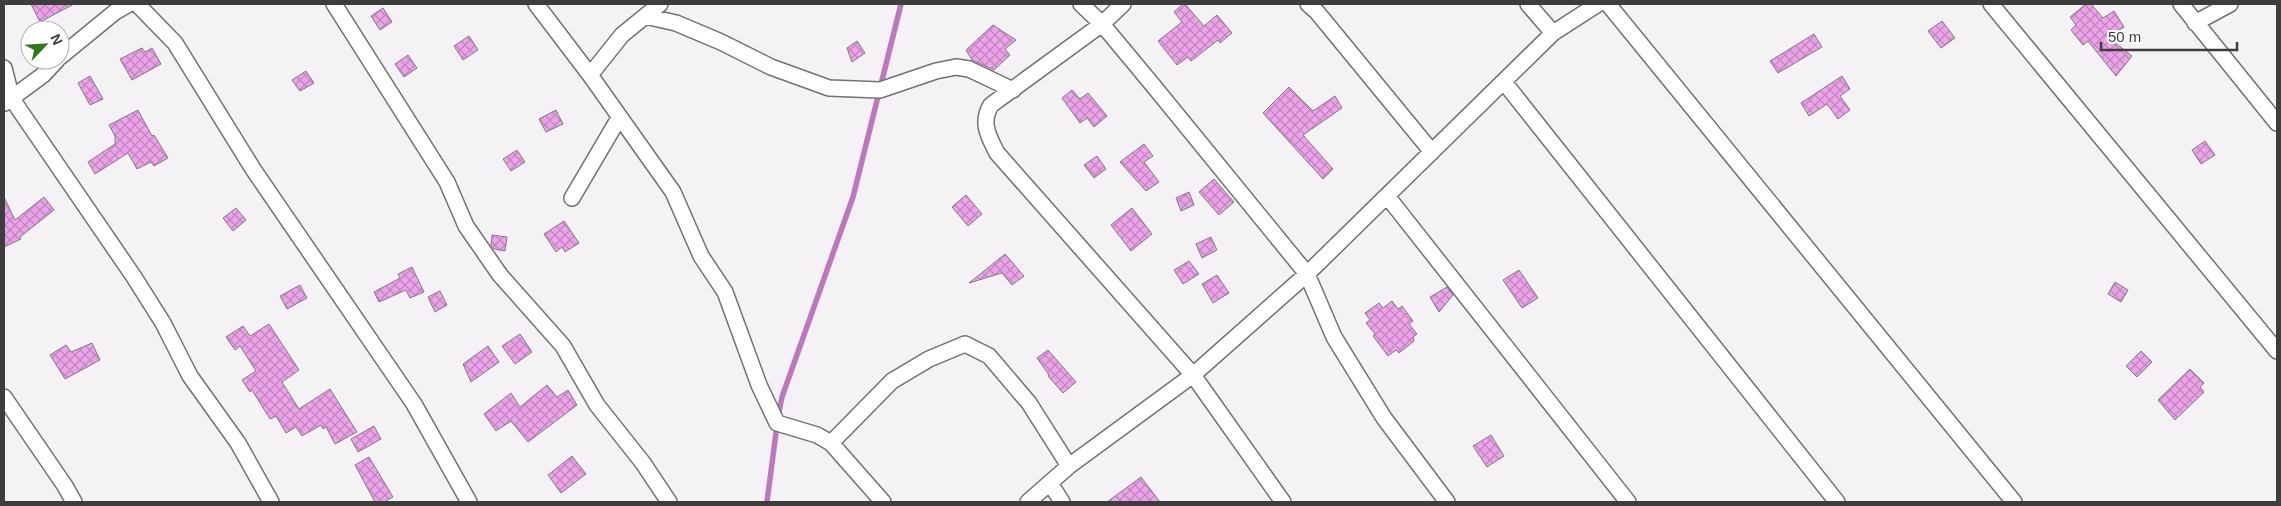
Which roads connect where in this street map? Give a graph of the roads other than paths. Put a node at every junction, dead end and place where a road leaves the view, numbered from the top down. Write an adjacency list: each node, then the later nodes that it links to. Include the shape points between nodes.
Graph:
1 (129, 4): 19 (street)
2 (137, 4): 40 (street, via 175,43 253,169 414,404)
3 (334, 4): 41 (street, via 447,182 466,226 500,275 563,346 597,405)
4 (536, 4): 22 (street)
5 (660, 4): 15 (street)
6 (1081, 4): 17 (street)
7 (1123, 4): 17 (street)
8 (1308, 4): 28 (street, via 1318,12)
9 (1528, 4): 18 (street)
10 (1598, 4): 18 (street)
11 (1608, 4): 49 (street)
12 (1991, 4): 32 (street)
13 (2181, 4): 16 (street)
14 (2230, 4): 16 (street)
15 (645, 16): 22 (street, via 622,35); 24 (street, via 676,23 771,67 829,88 880,90 956,67 968,69)
16 (2195, 23): 27 (street)
17 (1102, 24): 24 (street); 31 (street)
18 (1553, 33): 23 (street)
19 (70, 49)
20 (4, 68): 25 (street)
21 (48, 70): 25 (street)
22 (590, 75): 26 (street)
23 (1504, 82): 28 (street); 48 (street)
24 (1013, 90): 33 (street, via 986,112 985,129 997,153)
25 (8, 101): 39 (street, via 139,285 190,376 238,443)
26 (619, 118): 30 (street); 35 (street, via 673,192 702,256 725,292 759,385 777,423)
27 (2277, 123)
28 (1432, 152): 29 (street)
29 (1387, 196): 31 (street); 47 (street)
30 (572, 198)
31 (1307, 274): 33 (street); 46 (street, via 1334,337 1379,410)
32 (2277, 351)
33 (1193, 375): 36 (street); 45 (street)
34 (4, 397): 38 (street)
35 (831, 443): 36 (street, via 892,381 929,359 965,344 989,356 1029,403); 42 (street)
36 (1069, 466): 37 (street)
37 (1050, 483): 43 (street); 44 (street)
38 (74, 502)
39 (272, 502)
40 (469, 502)
41 (669, 502)
42 (883, 502)
43 (1028, 502)
44 (1062, 502)
45 (1283, 502)
46 (1447, 502)
47 (1628, 502)
48 (1837, 502)
49 (2014, 502)

